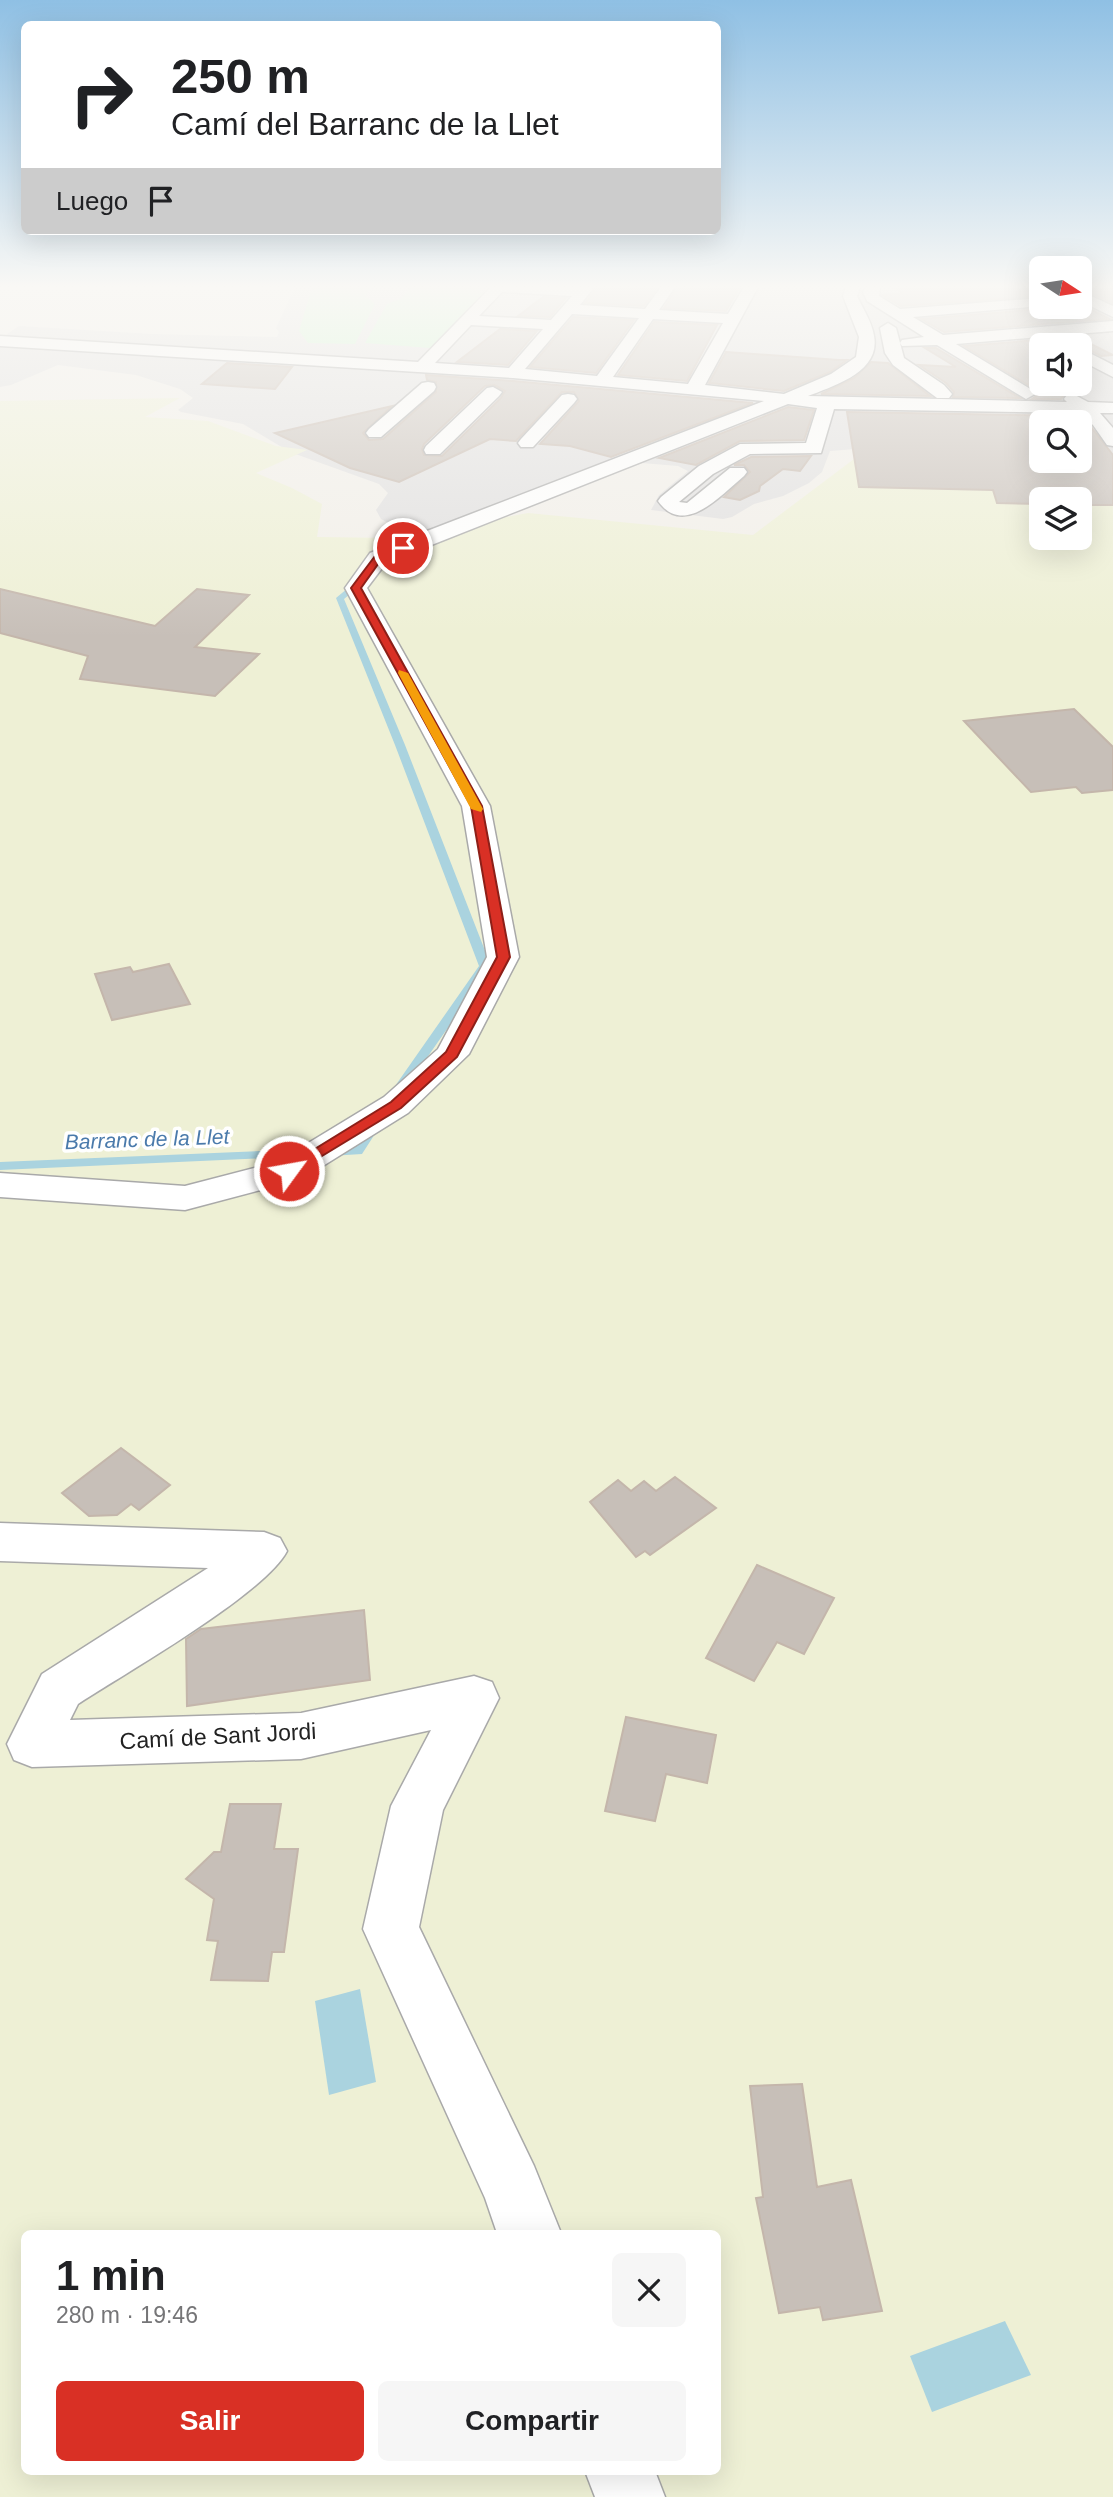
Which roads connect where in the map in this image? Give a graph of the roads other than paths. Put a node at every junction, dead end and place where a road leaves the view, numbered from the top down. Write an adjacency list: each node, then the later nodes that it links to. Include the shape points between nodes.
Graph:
1 (413, 404): 12 (street)
2 (486, 404): 15 (street)
3 (570, 404): 14 (street)
4 (774, 404): 17 (street, via 378,558 356,588 476,806 503,957 452,1054 396,1105 289,1171 185,1198)
5 (824, 404): 6 (street)
6 (827, 404): 7 (street, via 923,413); 16 (street, via 814,449 747,448 706,470 668,501 675,509 692,509)
7 (1004, 404)
8 (1047, 404): 10 (street)
9 (1080, 404): 10 (street)
10 (1087, 408): 11 (street); 13 (street)
11 (1113, 408)
12 (375, 433)
13 (1113, 441)
14 (527, 443)
15 (433, 450)
16 (737, 472)
17 (0, 1185)
18 (0, 1542): 19 (street, Camí de Sant Jordi, via 264,1551 206,1596 60,1689 32,1744 301,1736 474,1698 417,1805 391,1929)
19 (528, 2230)
20 (622, 2475): 21 (street)
21 (630, 2497)

